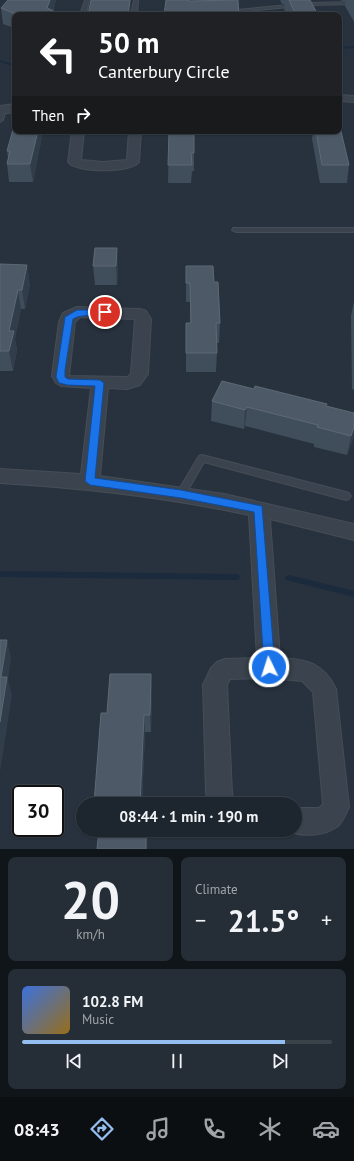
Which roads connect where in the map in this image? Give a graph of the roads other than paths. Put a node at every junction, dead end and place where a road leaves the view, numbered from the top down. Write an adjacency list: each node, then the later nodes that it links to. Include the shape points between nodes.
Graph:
1 (87, 0): 4 (lane)
2 (136, 0): 5 (lane)
3 (354, 3): 6 (lane, via 259,6)
4 (85, 12)
5 (134, 12)
6 (217, 12)
7 (342, 98): 8 (street)
8 (354, 98)
9 (78, 134): 10 (street, via 74,162 80,165 114,166 133,162)
10 (135, 134)
11 (236, 230): 12 (lane)
12 (354, 230)
13 (100, 383): 13 (street, via 67,382 60,377 69,317 77,312 140,314 143,319 138,377 127,383); 15 (street)
14 (0, 476): 15 (street)
15 (90, 481): 16 (street)
16 (181, 494): 17 (lane, via 202,458); 18 (street)
17 (346, 496)
18 (259, 509): 19 (street); 20 (street)
19 (354, 532)
20 (269, 667): 21 (street, via 225,669 217,680); 22 (street, via 308,672 317,678 324,689 336,807 332,816 323,821)
21 (220, 797)
22 (302, 821)

